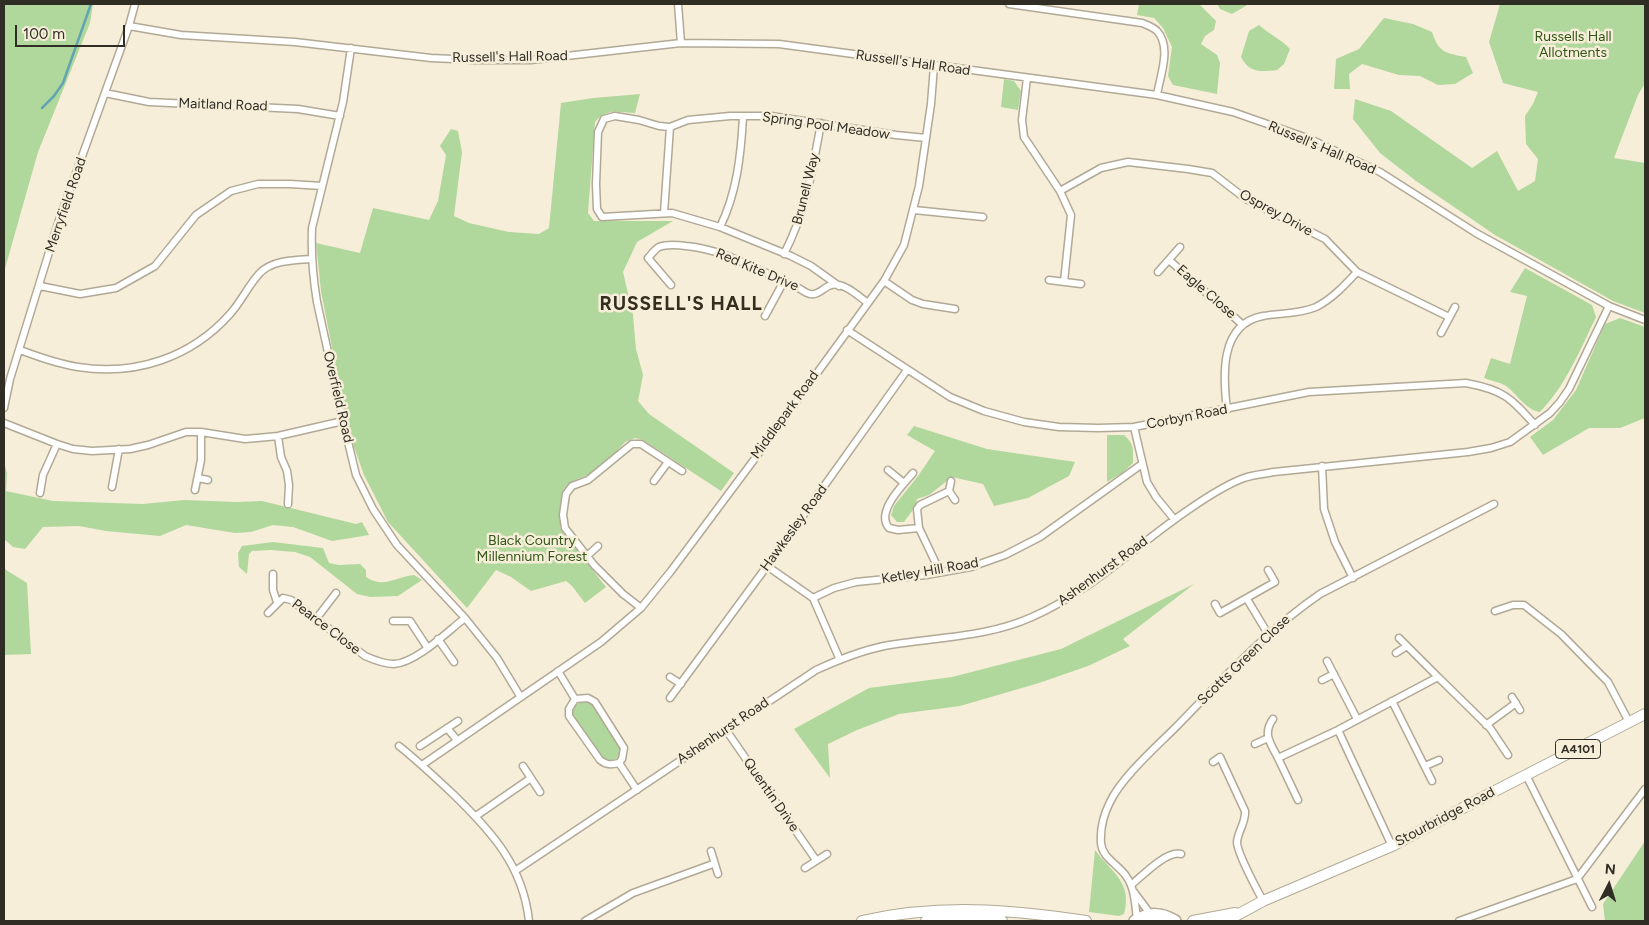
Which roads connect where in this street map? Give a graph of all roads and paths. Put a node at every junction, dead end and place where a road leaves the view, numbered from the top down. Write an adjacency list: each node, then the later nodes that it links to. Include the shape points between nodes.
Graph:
1 (135, 4): 4 (street, Merryfield Road)
2 (678, 4): 5 (street)
3 (1009, 4): 10 (street, via 1142,23 1151,27 1160,36 1164,50)
4 (129, 26): 6 (street, Russell's Hall Road, via 181,35); 9 (street, Merryfield Road)
5 (681, 43): 6 (street, Russell's Hall Road, via 531,60 433,58); 7 (street, Russell's Hall Road, via 779,44)
6 (351, 48): 11 (street, Overfield Road)
7 (934, 66): 8 (street, Russell's Hall Road); 15 (street, Middlepark Road)
8 (1026, 78): 10 (street, Russell's Hall Road); 17 (street, via 1022,120 1024,137)
9 (106, 93): 11 (street, Maitland Road, via 149,102 298,109); 34 (street, Merryfield Road, via 58,223)
10 (1157, 95): 37 (street, Russell's Hall Road, via 1233,112 1310,140 1371,168 1476,233)
11 (340, 116): 16 (street, Overfield Road)
12 (743, 117): 13 (street, Spring Pool Meadow, via 771,116); 14 (street, Spring Pool Meadow, via 688,120); 21 (street, via 736,181)
13 (821, 123): 15 (street, Spring Pool Meadow); 23 (street, Brunell Way, via 803,212)
14 (670, 127): 19 (street); 19 (street, Spring Pool Meadow, via 615,116 604,119 598,132 596,201 599,214 607,218)
15 (926, 138): 18 (street, Middlepark Road)
16 (322, 186): 24 (street, Overfield Road, via 312,228); 34 (street, via 258,184 232,191 196,215 155,266 116,288 80,294)
17 (1060, 191): 27 (street, Osprey Drive, via 1101,168 1128,162 1212,174 1246,199 1325,239); 31 (street, via 1071,215)
18 (914, 210): 20 (street); 30 (street, Middlepark Road, via 904,245)
19 (664, 213): 21 (street, Spring Pool Meadow)
20 (983, 217)
21 (720, 227): 23 (street, Spring Pool Meadow)
22 (1180, 247): 25 (street, Eagle Close)
23 (784, 254): 35 (street, Spring Pool Meadow, via 811,266)
24 (312, 259): 46 (street, via 292,260 266,268 214,330 200,341 142,367 78,367); 50 (street, Overfield Road, via 313,282)
25 (1169, 260): 26 (street, Eagle Close); 43 (street, Eagle Close)
26 (1158, 272)
27 (1357, 272): 41 (street, Osprey Drive); 43 (street, via 1315,308 1258,317)
28 (1049, 280): 31 (street)
29 (784, 281): 33 (street, Red Kite Drive, via 733,257 700,248 659,247 648,258); 35 (street, Red Kite Drive, via 810,294 832,285); 40 (street)
30 (884, 281): 36 (street, Middlepark Road); 39 (street, via 922,304)
31 (1064, 282): 32 (street)
32 (1081, 284)
33 (672, 285)
34 (40, 286): 46 (street, Merryfield Road)
35 (839, 286): 36 (street)
36 (868, 303): 44 (street, Middlepark Road)
37 (1609, 306): 42 (street, Russell's Hall Road); 52 (street, Ashenhurst Road, via 1569,389)
38 (1455, 307): 41 (street)
39 (955, 309)
40 (765, 316)
41 (1449, 317): 45 (street)
42 (1645, 320)
43 (1243, 325): 49 (street, via 1236,330 1227,353 1224,383)
44 (847, 330): 47 (street, Corbyn Road); 90 (street, Middlepark Road)
45 (1441, 333)
46 (20, 350): 48 (street, Merryfield Road)
47 (907, 370): 53 (street, Corbyn Road, via 950,397 1024,422 1059,427); 80 (street, Hawkesley Road)
48 (4, 408)
49 (1227, 410): 52 (street, Corbyn Road, via 1327,390 1466,383 1507,396); 53 (street, Corbyn Road)
50 (343, 421): 55 (street); 93 (street, Overfield Road, via 356,475 373,509 396,545)
51 (4, 423): 56 (street)
52 (1535, 425): 60 (street, Ashenhurst Road, via 1510,442 1491,448)
53 (1134, 427): 59 (street)
54 (201, 432): 55 (street, via 245,439); 57 (street, via 186,432 148,445); 64 (street)
55 (278, 436): 74 (street, via 280,457 287,471)
56 (57, 444): 57 (street, via 92,451); 72 (street, via 43,476)
57 (119, 449): 69 (street)
58 (668, 462): 62 (street); 66 (street); 79 (street, via 641,444 632,444 588,480 572,486 566,494 565,528)
59 (1142, 464): 76 (street, via 1147,482); 82 (street, Ketley Hill Road, via 1031,541 1005,555 971,567)
60 (1322, 466): 76 (street, Ashenhurst Road, via 1244,478); 84 (street, via 1324,509 1335,542)
61 (888, 470): 68 (street)
62 (682, 471)
63 (913, 473): 68 (street)
64 (198, 478): 65 (street); 70 (street)
65 (208, 480)
66 (654, 481)
67 (951, 481): 71 (street)
68 (904, 483): 77 (street, via 885,512 885,524 898,530)
69 (112, 487)
70 (195, 490)
71 (949, 491): 73 (street); 77 (street, via 920,505 917,509)
72 (40, 493)
73 (955, 500)
74 (288, 504)
75 (1494, 504): 84 (street, Scotts Green Close)
76 (1174, 519): 102 (street, Ashenhurst Road, via 1094,582 1030,618 995,630 882,647)
77 (919, 528): 82 (street)
78 (598, 546): 79 (street)
79 (587, 556): 90 (street)
80 (767, 566): 86 (street); 110 (street, Hawkesley Road)
81 (1268, 570): 87 (street, via 1275,582)
82 (940, 572): 86 (street, Ketley Hill Road, via 856,582)
83 (273, 574): 88 (street)
84 (1353, 578): 96 (street, Scotts Green Close, via 1320,594)
85 (336, 593): 94 (street)
86 (813, 598): 102 (street)
87 (1247, 599): 89 (street, via 1220,612); 96 (street)
88 (277, 602): 92 (street, Pearce Close); 94 (street, Pearce Close, via 283,598 292,600)
89 (1215, 604)
90 (641, 608): 105 (street, Middlepark Road, via 601,642)
91 (1495, 611): 122 (street, via 1514,604 1524,605 1561,634 1608,682)
92 (268, 613)
93 (465, 618): 98 (street, Pearce Close); 111 (street, Overfield Road, via 497,658)
94 (316, 620): 100 (street, Pearce Close, via 364,656 375,660 394,664 405,662)
95 (393, 621): 100 (street, via 410,621)
96 (1268, 634): 160 (street, Scotts Green Close, via 1142,761 1110,802 1103,820 1102,848 1125,874)
97 (1399, 638): 99 (street)
98 (438, 639): 100 (street, Pearce Close); 104 (street)
99 (1407, 646): 101 (street); 108 (street)
100 (427, 647)
101 (1396, 652)
102 (840, 660): 125 (street, Ashenhurst Road, via 816,670)
103 (1327, 661): 106 (street)
104 (454, 662)
105 (558, 671): 111 (street, Middlepark Road); 114 (street)
106 (1334, 674): 109 (street); 120 (street)
107 (670, 677): 110 (street)
108 (1438, 677): 115 (street); 123 (street)
109 (1322, 680)
110 (681, 684): 113 (street, Hawkesley Road)
111 (520, 696): 128 (street, Middlepark Road)
112 (1512, 696): 116 (street)
113 (670, 698)
114 (576, 699): 138 (street, via 588,698 595,702 624,748); 138 (street, via 569,709 570,716 604,764)
115 (1392, 701): 120 (street); 141 (street)
116 (1516, 703): 117 (street); 123 (street)
117 (1520, 710)
118 (1645, 714): 122 (main road, Stourbridge Road / A4101)
119 (1273, 719): 127 (street, via 1268,726)
120 (1357, 719): 126 (street)
121 (458, 721): 124 (street)
122 (1629, 722): 142 (main road, Stourbridge Road / A4101)
123 (1486, 725): 130 (street)
124 (447, 728): 128 (street); 132 (street)
125 (726, 730): 146 (street, Ashenhurst Road); 154 (street, Quentin Drive)
126 (1338, 730): 135 (street); 150 (street)
127 (1268, 738): 129 (street); 135 (street)
128 (457, 740): 139 (street, Middlepark Road)
129 (1255, 744)
130 (1501, 745): 133 (street); 134 (street)
131 (399, 746): 139 (street)
132 (420, 746)
133 (1494, 750)
134 (1508, 755)
135 (1278, 758): 148 (street)
136 (1438, 760): 141 (street)
137 (1213, 762): 161 (street, via 1220,757 1245,811 1238,848)
138 (619, 763): 146 (street)
139 (422, 764): 149 (street)
140 (523, 766): 143 (street)
141 (1425, 766): 144 (street)
142 (1526, 775): 150 (main road, Stourbridge Road / A4101); 159 (street)
143 (531, 778): 147 (street); 149 (street)
144 (1432, 781)
145 (1645, 789): 159 (street)
146 (637, 790): 157 (street, Ashenhurst Road)
147 (540, 792)
148 (1298, 800)
149 (476, 816): 157 (street, via 501,845)
150 (1392, 846): 161 (main road, Stourbridge Road / A4101)
151 (711, 851): 155 (street)
152 (827, 854): 154 (street)
153 (1181, 854): 160 (street, via 1164,858)
154 (816, 860): 156 (street)
155 (713, 864): 158 (street); 168 (street, via 633,894)
156 (805, 868)
157 (516, 871): 167 (street)
158 (718, 874)
159 (1577, 879): 162 (street); 176 (street)
160 (1132, 888): 163 (street, Scotts Green Close); 166 (street, Scotts Green Close)
161 (1262, 901): 164 (main road, Stourbridge Road / A4101)
162 (1592, 907)
163 (1150, 915): 166 (highway); 173 (highway, via 1166,916)
164 (1243, 917): 174 (main road, Stourbridge Road); 175 (main road, Stourbridge Road)
165 (944, 920): 170 (main road); 171 (main road)
166 (1136, 920)
167 (529, 921)
168 (585, 921)
169 (862, 921): 172 (main road, via 947,910 994,910)
170 (926, 921)
171 (1002, 921)
172 (1086, 921)
173 (1175, 921)
174 (1193, 921)
175 (1226, 921)
176 (1458, 921)

